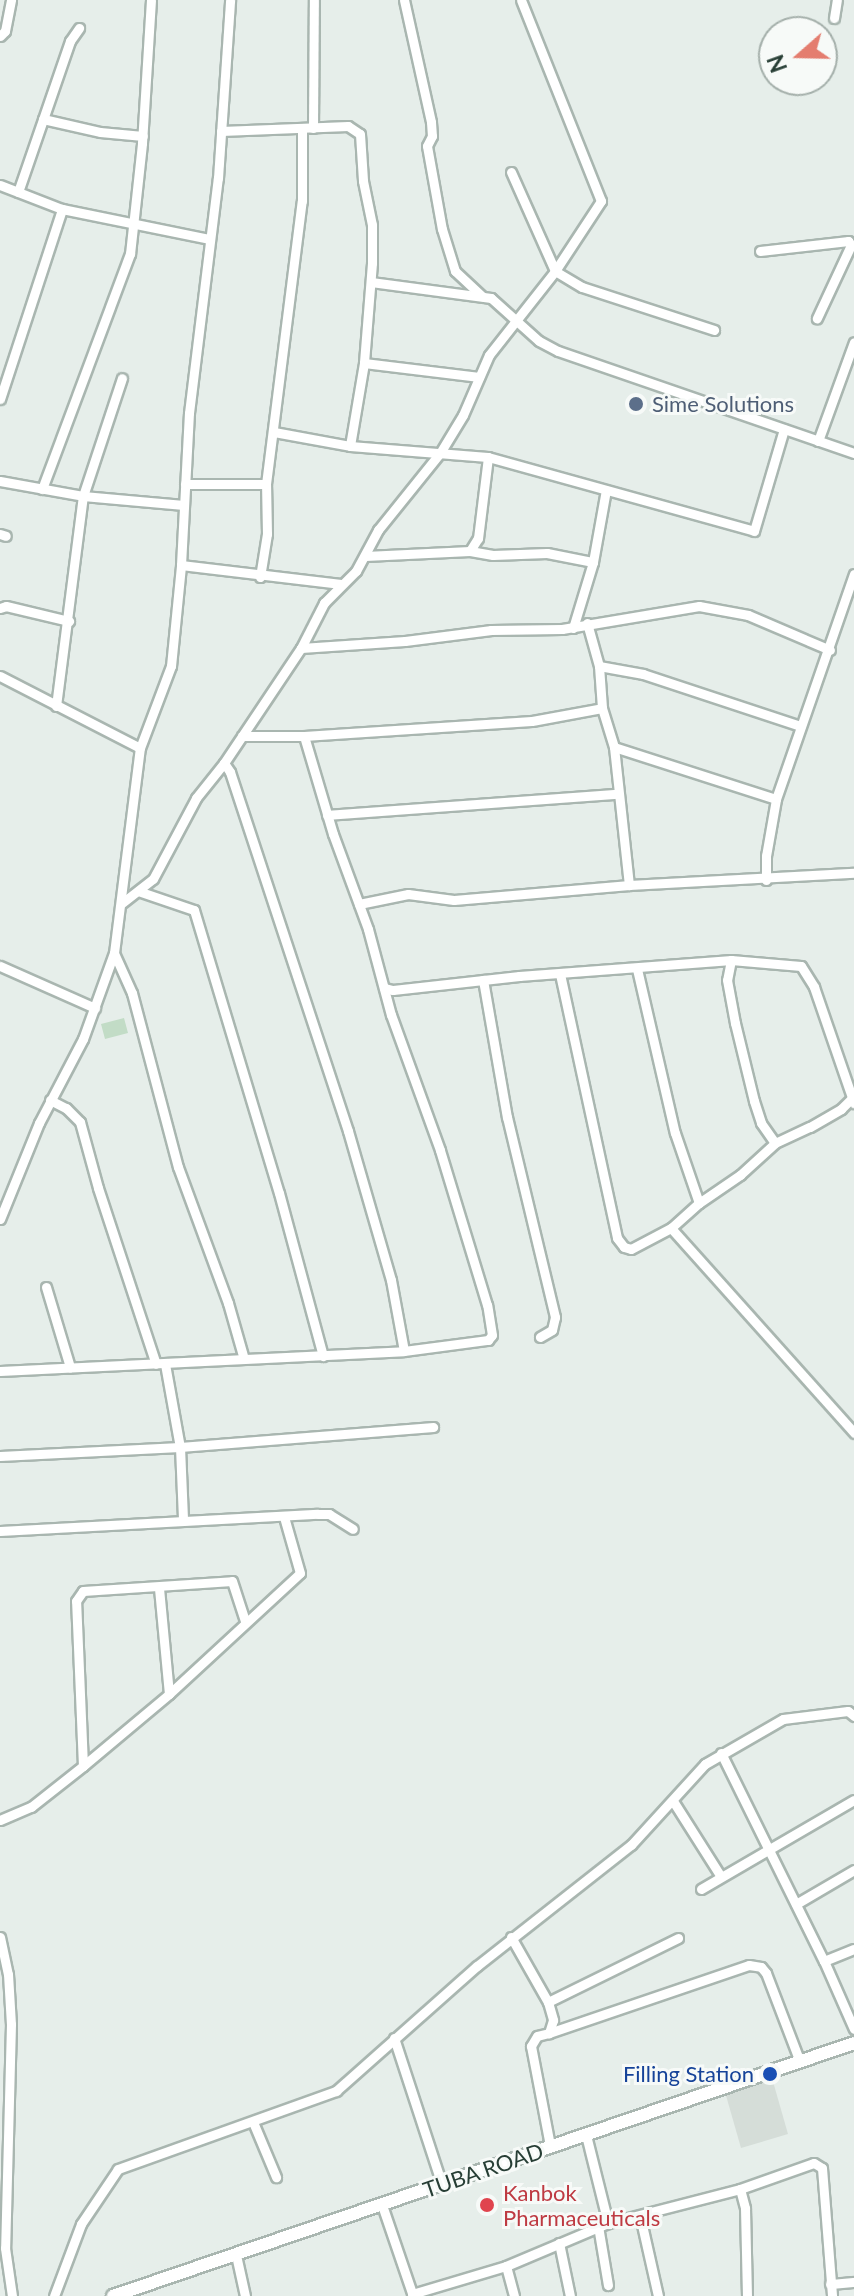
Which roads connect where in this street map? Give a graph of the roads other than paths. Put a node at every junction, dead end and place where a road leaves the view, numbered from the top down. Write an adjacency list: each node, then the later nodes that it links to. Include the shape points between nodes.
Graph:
1 (11, 0): 8 (street)
2 (151, 0): 12 (street)
3 (230, 0): 11 (street)
4 (314, 0): 10 (street)
5 (404, 0): 22 (street, via 431,122 427,146 442,229 455,271)
6 (521, 0): 20 (street, via 601,201)
7 (79, 28): 9 (street)
8 (0, 36)
9 (43, 119): 12 (street); 15 (street)
10 (308, 128): 11 (street); 21 (street, via 348,126 360,134 372,225); 32 (street)
11 (221, 131): 18 (street)
12 (143, 136): 17 (street)
13 (511, 172): 20 (street)
14 (0, 185): 15 (street)
15 (18, 192): 16 (street)
16 (62, 209): 17 (street); 30 (street)
17 (135, 227): 18 (street); 41 (street, via 130,254)
18 (210, 239): 39 (street)
19 (760, 251): 24 (street, via 848,241 851,245)
20 (555, 271): 23 (street); 25 (street, via 582,287)
21 (371, 282): 22 (street); 27 (street)
22 (482, 296): 23 (street)
23 (517, 318): 28 (street); 31 (street, via 539,341 558,351)
24 (817, 318)
25 (714, 330)
26 (854, 342): 33 (street)
27 (364, 363): 28 (street); 34 (street)
28 (479, 377): 35 (street)
29 (122, 378): 43 (street)
30 (0, 399)
31 (784, 429): 33 (street); 42 (street, via 754,531)
32 (274, 432): 34 (street); 40 (street)
33 (818, 441): 36 (street)
34 (350, 446): 35 (street)
35 (440, 453): 37 (street); 46 (street, via 378,530)
36 (854, 453)
37 (488, 457): 42 (street); 45 (street, via 478,538)
38 (0, 481): 41 (street)
39 (185, 484): 40 (street); 44 (street)
40 (266, 484): 50 (street, via 267,534)
41 (42, 489): 43 (street)
42 (606, 490): 47 (street)
43 (83, 496): 44 (street); 53 (street)
44 (184, 505): 48 (street)
45 (470, 551): 46 (street); 47 (street, via 547,553)
46 (365, 556): 51 (street)
47 (593, 562): 55 (street)
48 (181, 565): 50 (street); 66 (street, via 171,666)
49 (854, 574): 57 (street)
50 (260, 577): 51 (street)
51 (341, 584): 56 (street, via 324,603)
52 (0, 608): 53 (street)
53 (69, 621): 60 (street)
54 (587, 623): 55 (street); 57 (street, via 699,606 748,615); 58 (street)
55 (573, 628): 56 (street, via 491,630)
56 (301, 648): 63 (street)
57 (830, 650): 62 (street)
58 (599, 666): 61 (street); 62 (street, via 643,674)
59 (0, 676): 60 (street)
60 (56, 706): 66 (street)
61 (602, 708): 64 (street, via 532,721); 65 (street)
62 (800, 726): 69 (street)
63 (242, 736): 64 (street); 67 (street)
64 (304, 736): 70 (street)
65 (614, 747): 68 (street); 69 (street)
66 (140, 748): 75 (street)
67 (224, 763): 74 (street, via 196,798 153,879); 93 (street, via 352,1144 394,1291)
68 (616, 794): 70 (street); 73 (street)
69 (776, 799): 72 (street)
70 (327, 815): 76 (street)
71 (854, 873): 72 (street)
72 (766, 880): 73 (street)
73 (629, 885): 76 (street, via 454,900 408,894)
74 (138, 891): 75 (street); 94 (street, via 194,910)
75 (122, 903): 77 (street)
76 (359, 904): 83 (street)
77 (114, 953): 84 (street); 95 (street, via 132,993 178,1167)
78 (731, 960): 80 (street); 86 (street, via 801,966 814,987); 87 (street, via 727,980 735,1023 761,1123)
79 (0, 966): 84 (street)
80 (637, 969): 81 (street); 88 (street, via 675,1133)
81 (560, 974): 82 (street); 90 (street, via 617,1238 631,1249)
82 (483, 980): 83 (street); 92 (street, via 507,1117 555,1317 552,1330)
83 (384, 988): 93 (street, via 440,1150 492,1335 488,1340)
84 (95, 1008): 85 (street)
85 (50, 1100): 89 (street); 96 (street, via 80,1122)
86 (853, 1101): 87 (street)
87 (775, 1143): 88 (street)
88 (699, 1203): 90 (street)
89 (0, 1219)
90 (671, 1228): 100 (street)
91 (46, 1287): 97 (street)
92 (540, 1337)
93 (404, 1351): 94 (street)
94 (323, 1356): 95 (street)
95 (244, 1359): 96 (street)
96 (160, 1364): 97 (street); 101 (street)
97 (70, 1367): 98 (street)
98 (0, 1371)
99 (433, 1427): 101 (street)
100 (854, 1433)
101 (180, 1447): 102 (street); 104 (street)
102 (0, 1456)
103 (284, 1517): 104 (street); 105 (street, via 329,1514); 108 (street, via 300,1573)
104 (183, 1520): 106 (street)
105 (353, 1529)
106 (0, 1531)
107 (159, 1588): 108 (street, via 232,1581); 109 (street); 112 (street, via 83,1591 76,1601)
108 (245, 1621): 109 (street)
109 (169, 1694): 112 (street)
110 (854, 1716): 111 (street, via 848,1711 783,1719)
111 (721, 1753): 114 (street); 116 (street)
112 (83, 1766): 115 (street, via 31,1807)
113 (854, 1800): 116 (street)
114 (673, 1801): 118 (street); 122 (street, via 631,1845)
115 (0, 1820)
116 (768, 1850): 118 (street); 120 (street)
117 (854, 1870): 120 (street)
118 (720, 1875): 119 (street)
119 (701, 1889)
120 (796, 1904): 125 (street)
121 (0, 1937): 128 (street)
122 (511, 1937): 126 (street); 131 (street)
123 (678, 1938): 126 (street)
124 (854, 1949): 125 (street)
125 (824, 1961): 129 (street)
126 (548, 2002): 130 (street, via 553,2027)
127 (0, 2022): 128 (street)
128 (11, 2024): 134 (street)
129 (854, 2029)
130 (549, 2033): 133 (street, via 749,1965 766,1973); 137 (street, via 537,2036 531,2046)
131 (394, 2038): 135 (street, via 336,2091); 139 (street)
132 (853, 2046): 133 (street, TUBA ROAD)
133 (800, 2062): 136 (street, TUBA ROAD)
134 (4, 2099): 142 (street)
135 (253, 2122): 138 (street); 154 (street, via 118,2169 81,2224)
136 (586, 2135): 137 (street, TUBA ROAD); 144 (street)
137 (550, 2146): 139 (street, TUBA ROAD)
138 (276, 2177)
139 (442, 2185): 141 (street, TUBA ROAD)
140 (740, 2189): 143 (street); 149 (street, via 802,2165 819,2164); 160 (street)
141 (382, 2205): 146 (street, TUBA ROAD); 152 (street)
142 (3, 2212): 153 (street)
143 (640, 2216): 144 (street); 159 (street)
144 (603, 2224): 145 (street); 150 (street)
145 (559, 2243): 147 (street); 158 (street)
146 (236, 2255): 151 (street, TUBA ROAD); 156 (street)
147 (506, 2266): 152 (street); 157 (street)
148 (854, 2282): 149 (street)
149 (830, 2284): 161 (street)
150 (608, 2285)
151 (126, 2294): 155 (street, TUBA ROAD)
152 (413, 2295)
153 (12, 2296)
154 (54, 2296)
155 (113, 2296)
156 (245, 2296)
157 (514, 2296)
158 (570, 2296)
159 (658, 2296)
160 (747, 2296)
161 (832, 2296)

